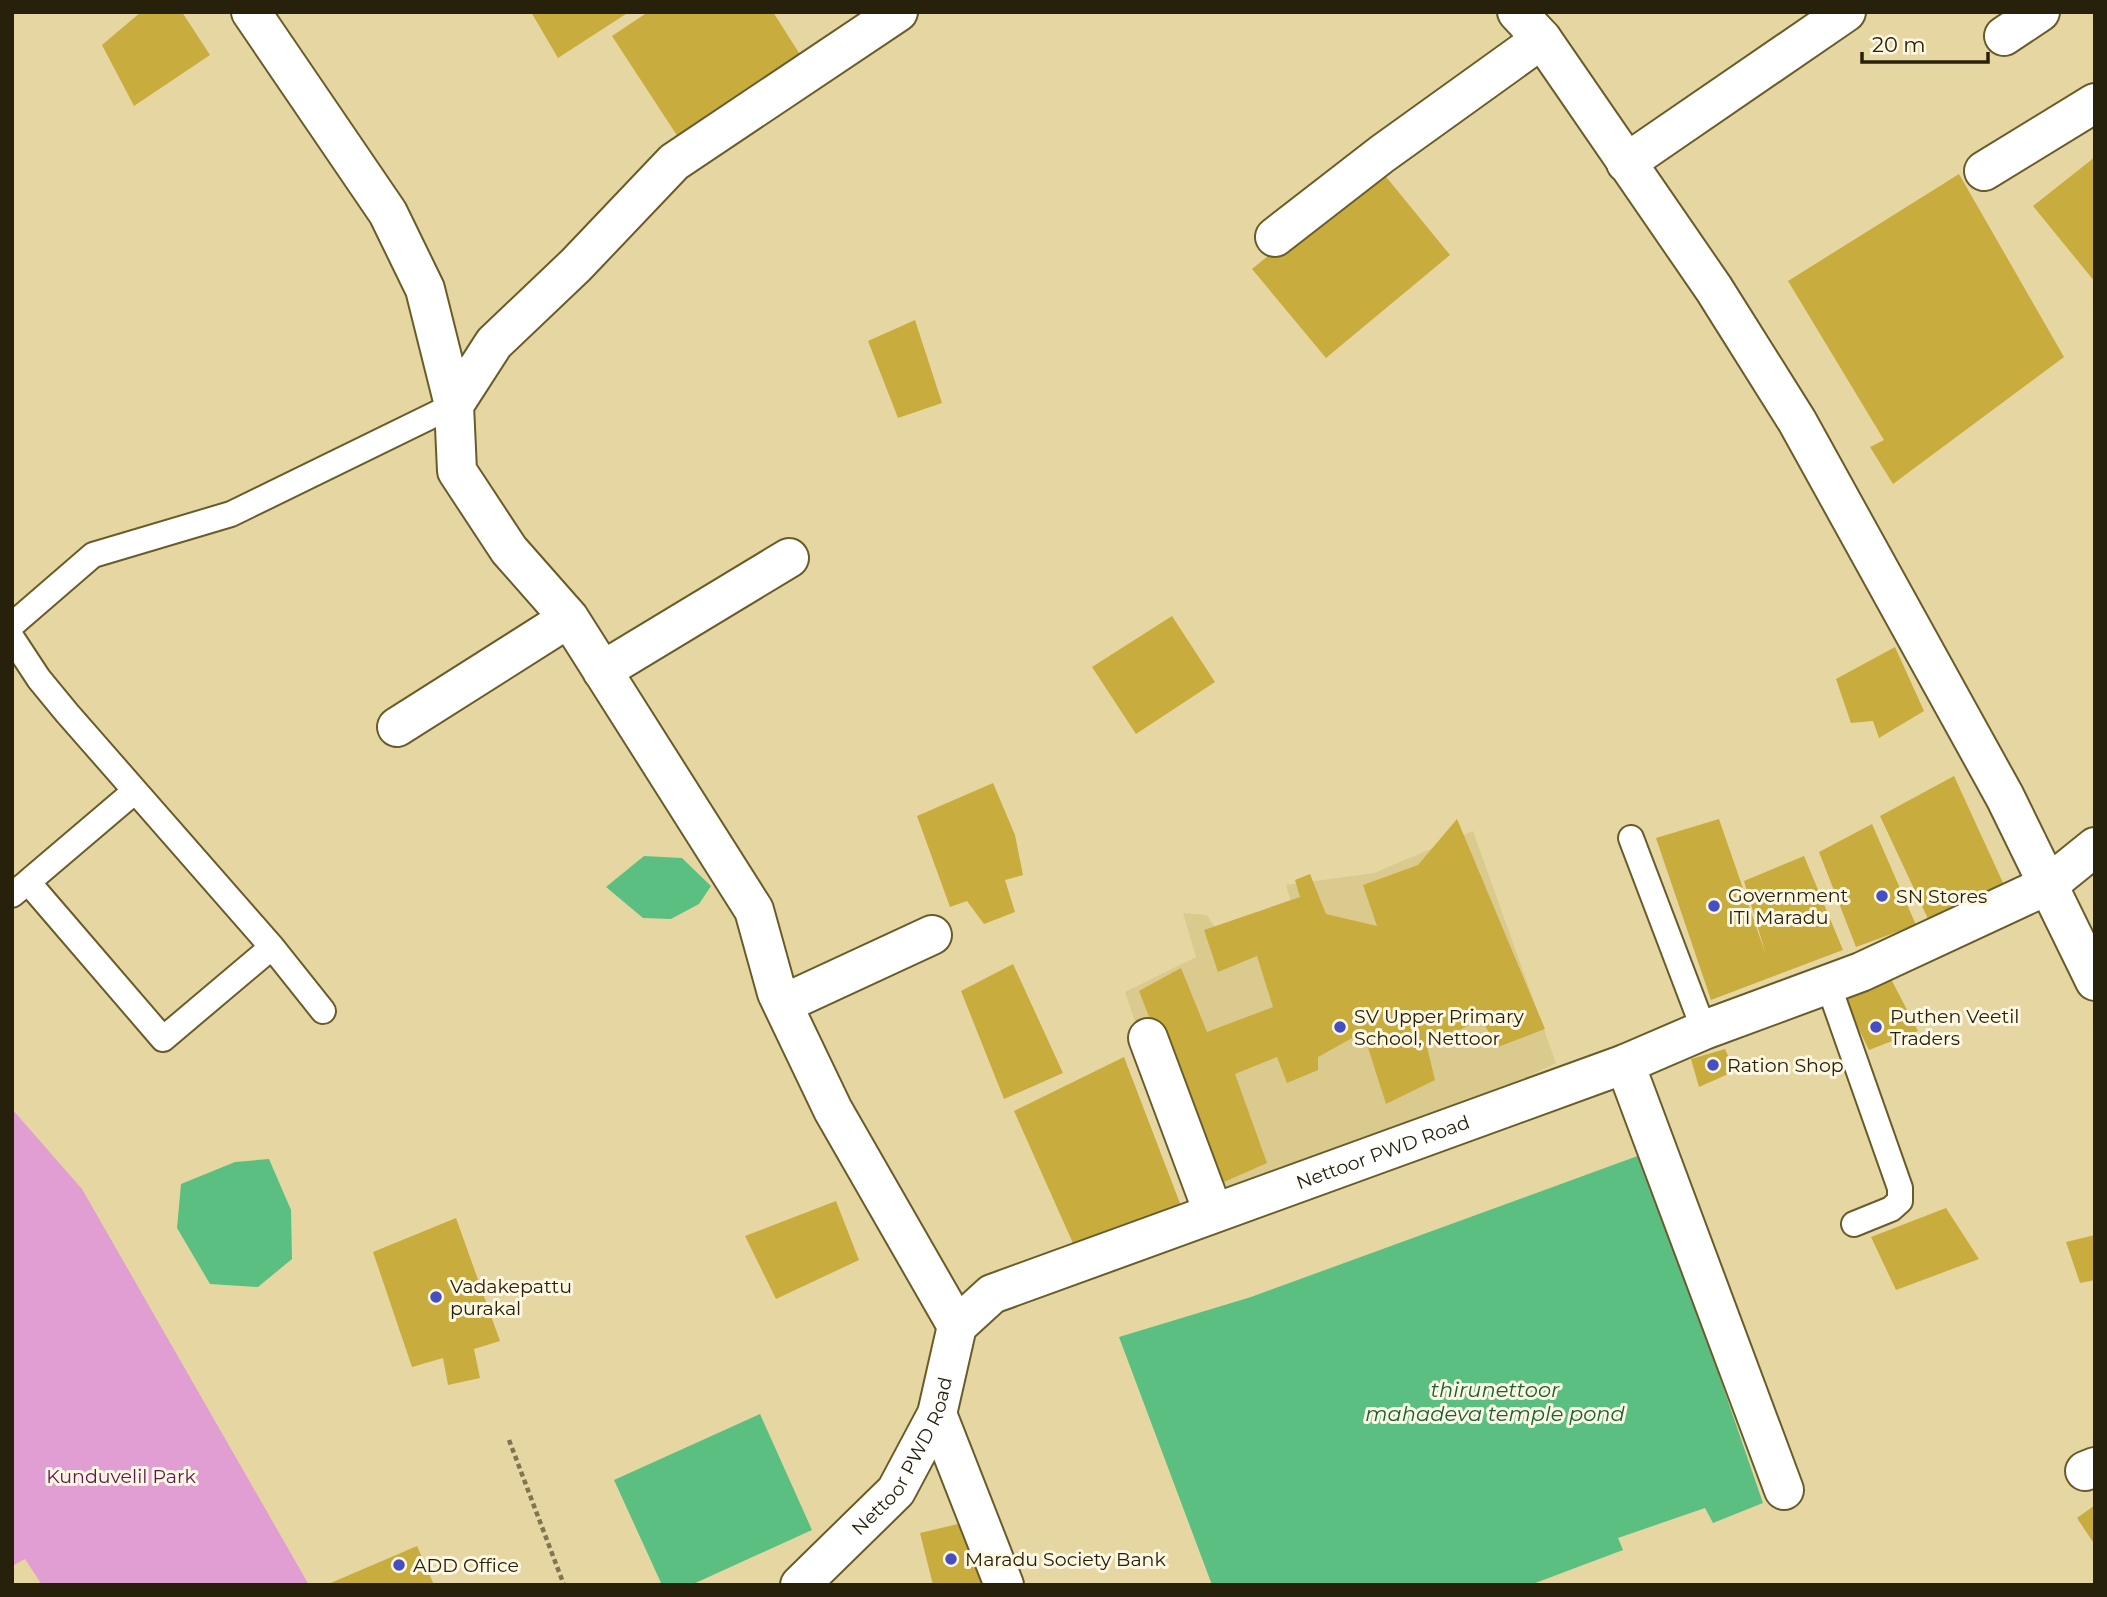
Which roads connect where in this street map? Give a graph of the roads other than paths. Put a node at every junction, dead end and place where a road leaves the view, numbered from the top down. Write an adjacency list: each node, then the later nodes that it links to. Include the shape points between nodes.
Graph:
1 (251, 12): 11 (street, via 388,213 425,289)
2 (898, 12): 11 (street, via 674,162 494,343)
3 (1846, 12): 8 (street)
4 (2040, 12): 6 (street)
5 (1530, 26): 8 (street); 10 (street, via 1382,154)
6 (2004, 36)
7 (2095, 103): 9 (street)
8 (1626, 163): 21 (street, via 1714,289 1797,421 2005,797)
9 (1984, 171)
10 (1275, 237)
11 (454, 405): 13 (street, via 457,471 509,550); 14 (lane, via 231,514 93,555)
12 (789, 558): 16 (street)
13 (569, 618): 16 (street); 17 (street)
14 (12, 625)
15 (12, 638): 18 (lane, via 60,705)
16 (602, 671): 27 (street, via 754,910)
17 (397, 727)
18 (135, 791): 22 (lane); 24 (lane)
19 (1631, 838): 29 (lane)
20 (2095, 847): 21 (street, Nettoor PWD Road)
21 (2048, 885): 25 (street); 26 (street, Nettoor PWD Road)
22 (20, 889): 24 (lane, via 163,1039)
23 (932, 935): 27 (street)
24 (272, 947): 28 (lane)
25 (2095, 981)
26 (1828, 984): 29 (street, Nettoor PWD Road); 33 (lane, via 1900,1188 1900,1201 1891,1209)
27 (783, 1004): 34 (street, via 833,1110)
28 (323, 1012)
29 (1704, 1030): 31 (street, Nettoor PWD Road)
30 (1148, 1038): 32 (street)
31 (1625, 1064): 32 (street, Nettoor PWD Road); 36 (street)
32 (1213, 1212): 34 (street, Nettoor PWD Road, via 992,1294)
33 (1854, 1224)
34 (957, 1326): 35 (street, Nettoor PWD Road)
35 (937, 1414): 37 (street, Nettoor PWD Road, via 896,1491); 38 (street)
36 (1784, 1490)
37 (800, 1585)
38 (1004, 1585)

